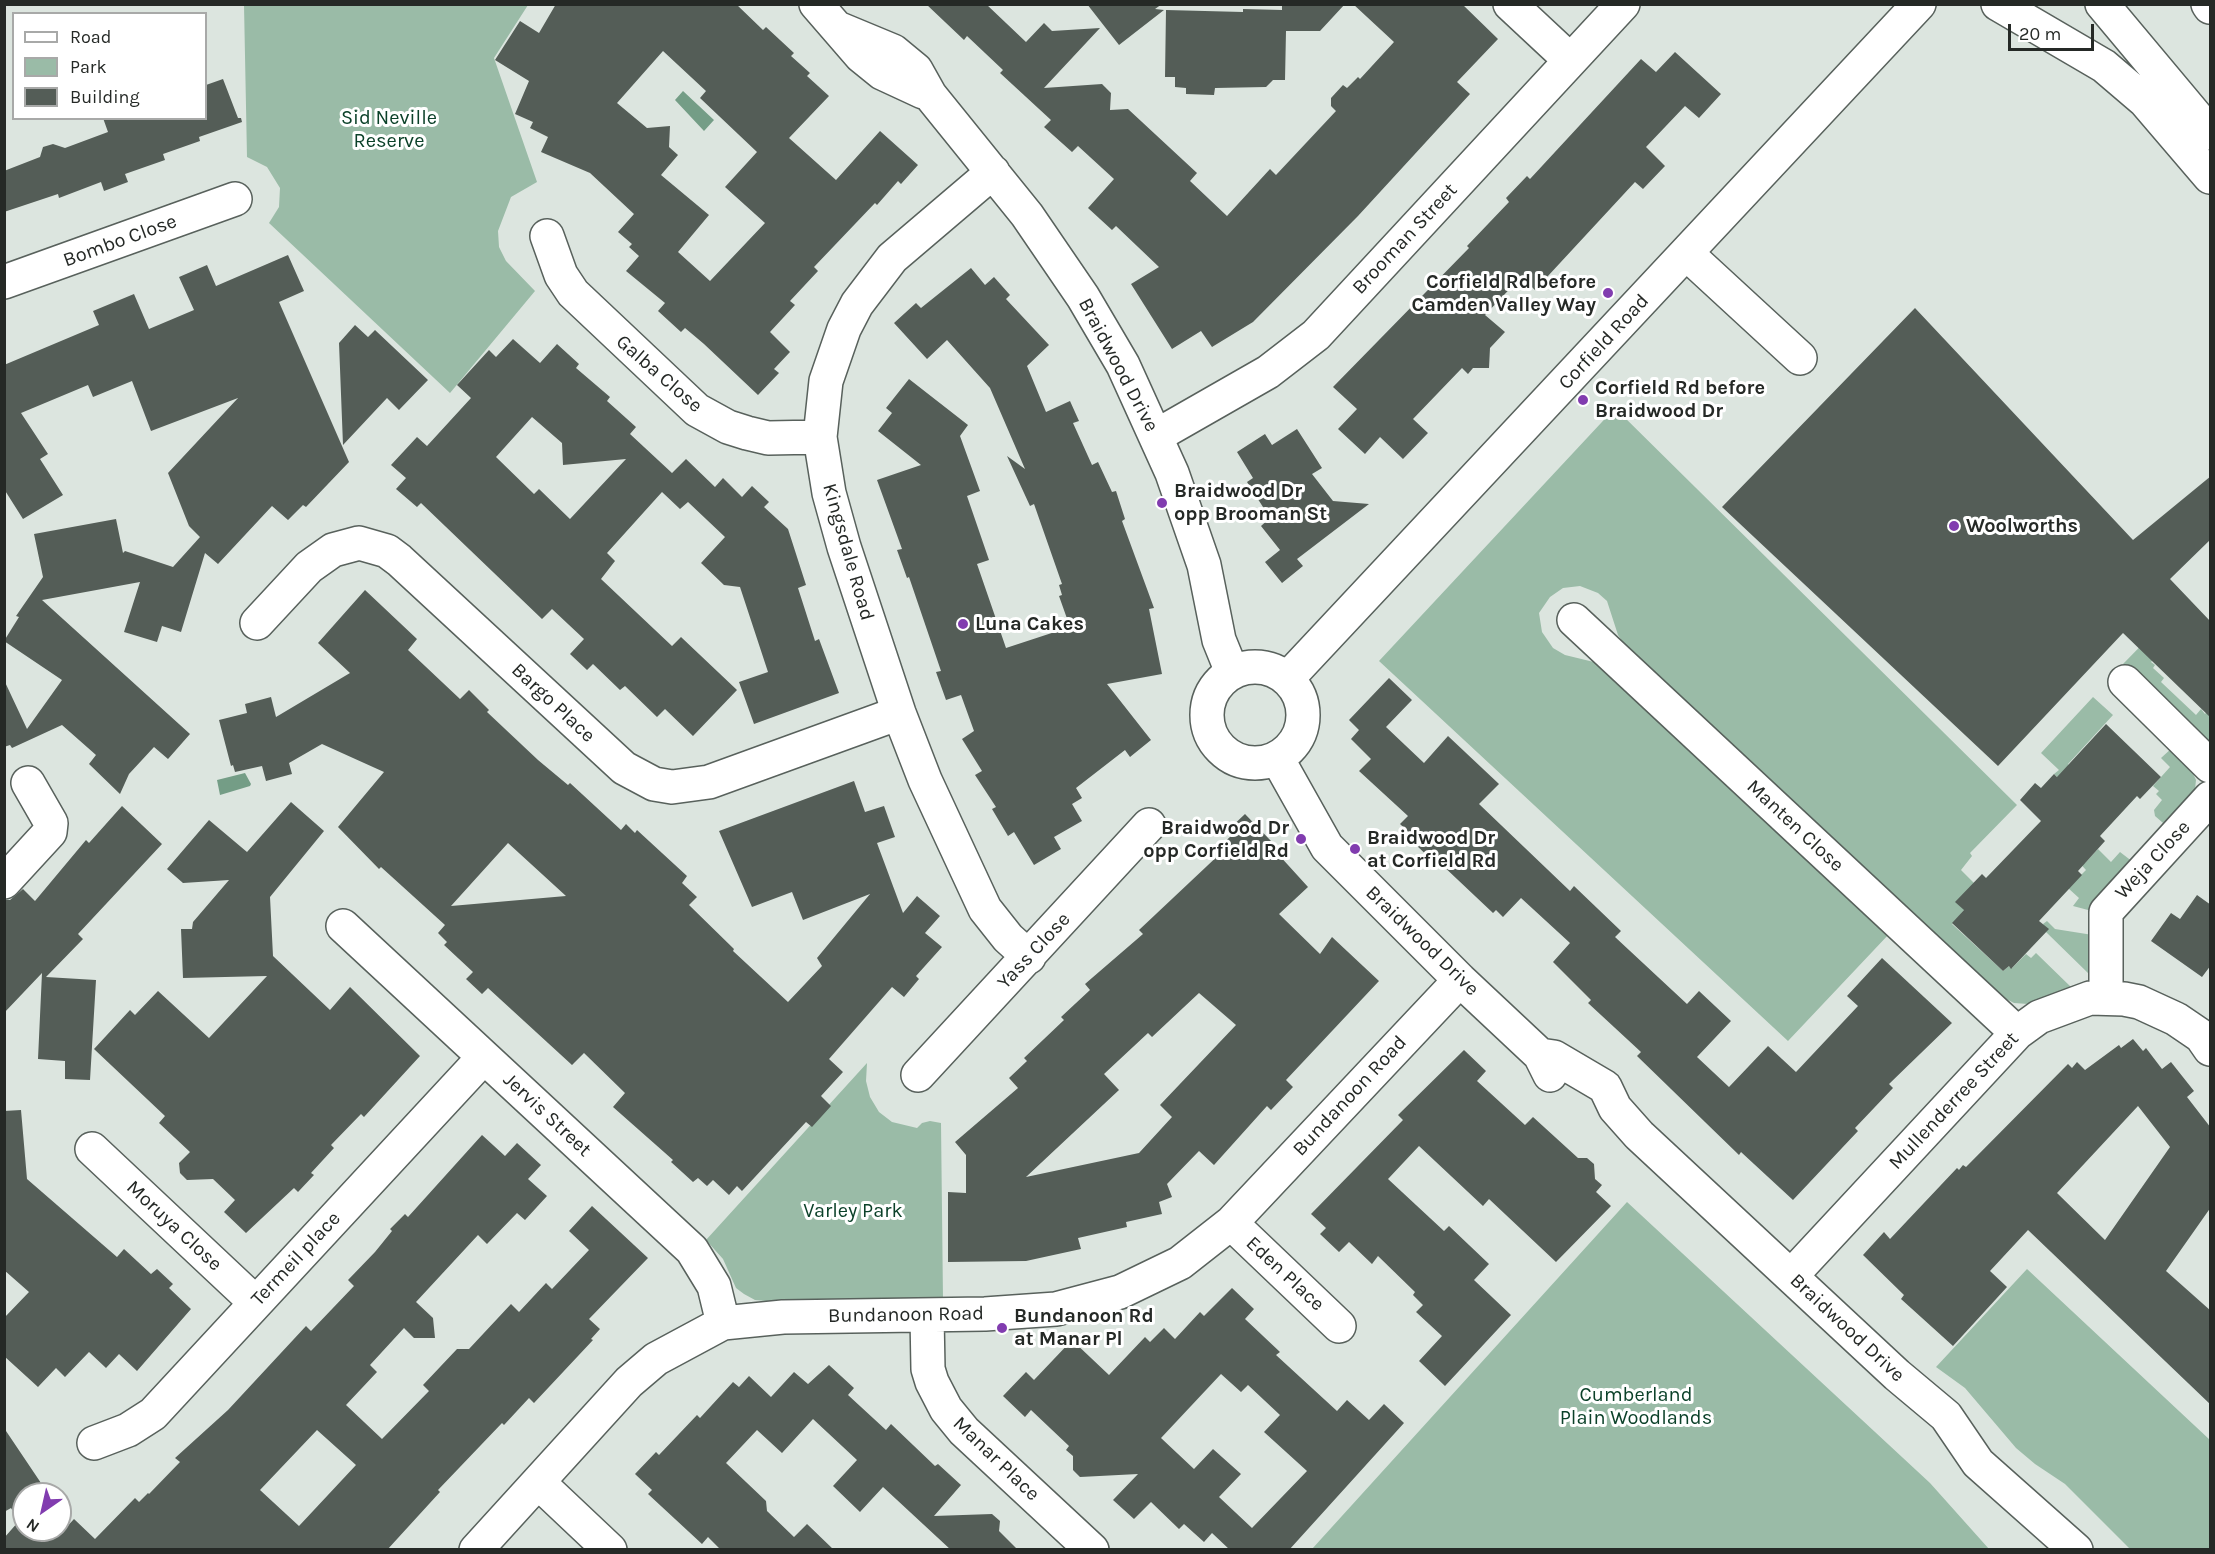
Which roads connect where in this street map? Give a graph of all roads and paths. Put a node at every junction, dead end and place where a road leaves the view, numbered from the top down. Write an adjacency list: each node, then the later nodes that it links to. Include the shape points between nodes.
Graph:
1 (816, 4): 9 (street, Braidwood Drive, via 840,29 893,51 916,70 930,95)
2 (1510, 4): 7 (street)
3 (1623, 4): 7 (street, Brooman Street)
4 (1919, 4): 13 (street, Corfield Road)
5 (1998, 4): 10 (street, via 2104,66 2145,101)
6 (2102, 4): 8 (street)
7 (1570, 60): 16 (street, Brooman Street, via 1316,335 1268,372)
8 (2211, 133)
9 (993, 172): 16 (street, Braidwood Drive, via 1083,297 1123,365); 17 (street, Kingsdale Road, via 892,258 857,304 826,381)
10 (2211, 177)
11 (235, 199): 14 (street, Bombo Close)
12 (547, 236): 17 (street, Galba Close, via 561,275 573,293 697,410 728,427 768,438)
13 (1686, 253): 15 (street); 21 (street, Corfield Road)
14 (4, 282)
15 (1800, 358)
16 (1156, 436): 20 (street, Braidwood Drive, via 1191,521 1219,640)
17 (820, 437): 23 (street, Kingsdale Road, via 829,493 844,547)
18 (1574, 620): 34 (street, Manten Close)
19 (257, 623): 23 (street, Bargo Place, via 309,567 333,550 359,543 387,551 624,768 654,784 672,787 709,783)
20 (1232, 672): 21 (street, via 1261,667); 24 (street, via 1219,682 1208,704 1209,729 1216,744 1244,762 1261,763)
21 (1287, 679): 24 (street, via 1300,698 1303,721 1289,749)
22 (2125, 682): 25 (street)
23 (899, 713): 31 (street, Kingsdale Road, via 925,780 985,909)
24 (1276, 758): 32 (street, Braidwood Drive, via 1327,847)
25 (2211, 766)
26 (28, 783): 29 (street, via 51,823 50,831)
27 (2211, 798): 33 (street, Weja Close, via 2106,912)
28 (1149, 825): 31 (street, Yass Close)
29 (4, 882)
30 (343, 926): 36 (street, Jervis Street)
31 (1029, 957): 37 (street, Yass Close)
32 (1460, 980): 39 (street, Bundanoon Road); 40 (street, Braidwood Drive, via 1540,1055 1554,1057 1605,1086 1616,1108 1639,1135)
33 (2106, 997): 34 (street, Mullenderree Street, via 2058,1008); 35 (street, Mullenderree Street, via 2139,1002 2159,1010 2189,1027)
34 (2017, 1032): 40 (street, Mullenderree Street)
35 (2211, 1049)
36 (484, 1057): 41 (street, Termeil place); 43 (street, Jervis Street, via 692,1250 714,1286)
37 (918, 1075)
38 (92, 1149): 41 (street, Moruya Close)
39 (1231, 1223): 42 (street, Bundanoon Road, via 1180,1263 1101,1299 1027,1313); 44 (street, Eden Place)
40 (1791, 1276): 50 (street, Braidwood Drive, via 1946,1416 1978,1463)
41 (256, 1303): 45 (street, Termeil place, via 153,1414 128,1430)
42 (927, 1316): 43 (street, Bundanoon Road, via 783,1317); 49 (street, Manar Place, via 928,1369 946,1409 964,1431)
43 (723, 1323): 46 (street, Bundanoon Road, via 687,1340 643,1370)
44 (1340, 1326)
45 (94, 1443)
46 (539, 1483): 47 (street, Bundanoon Road); 48 (street)
47 (476, 1550)
48 (610, 1550)
49 (1092, 1550)
50 (2076, 1550)

